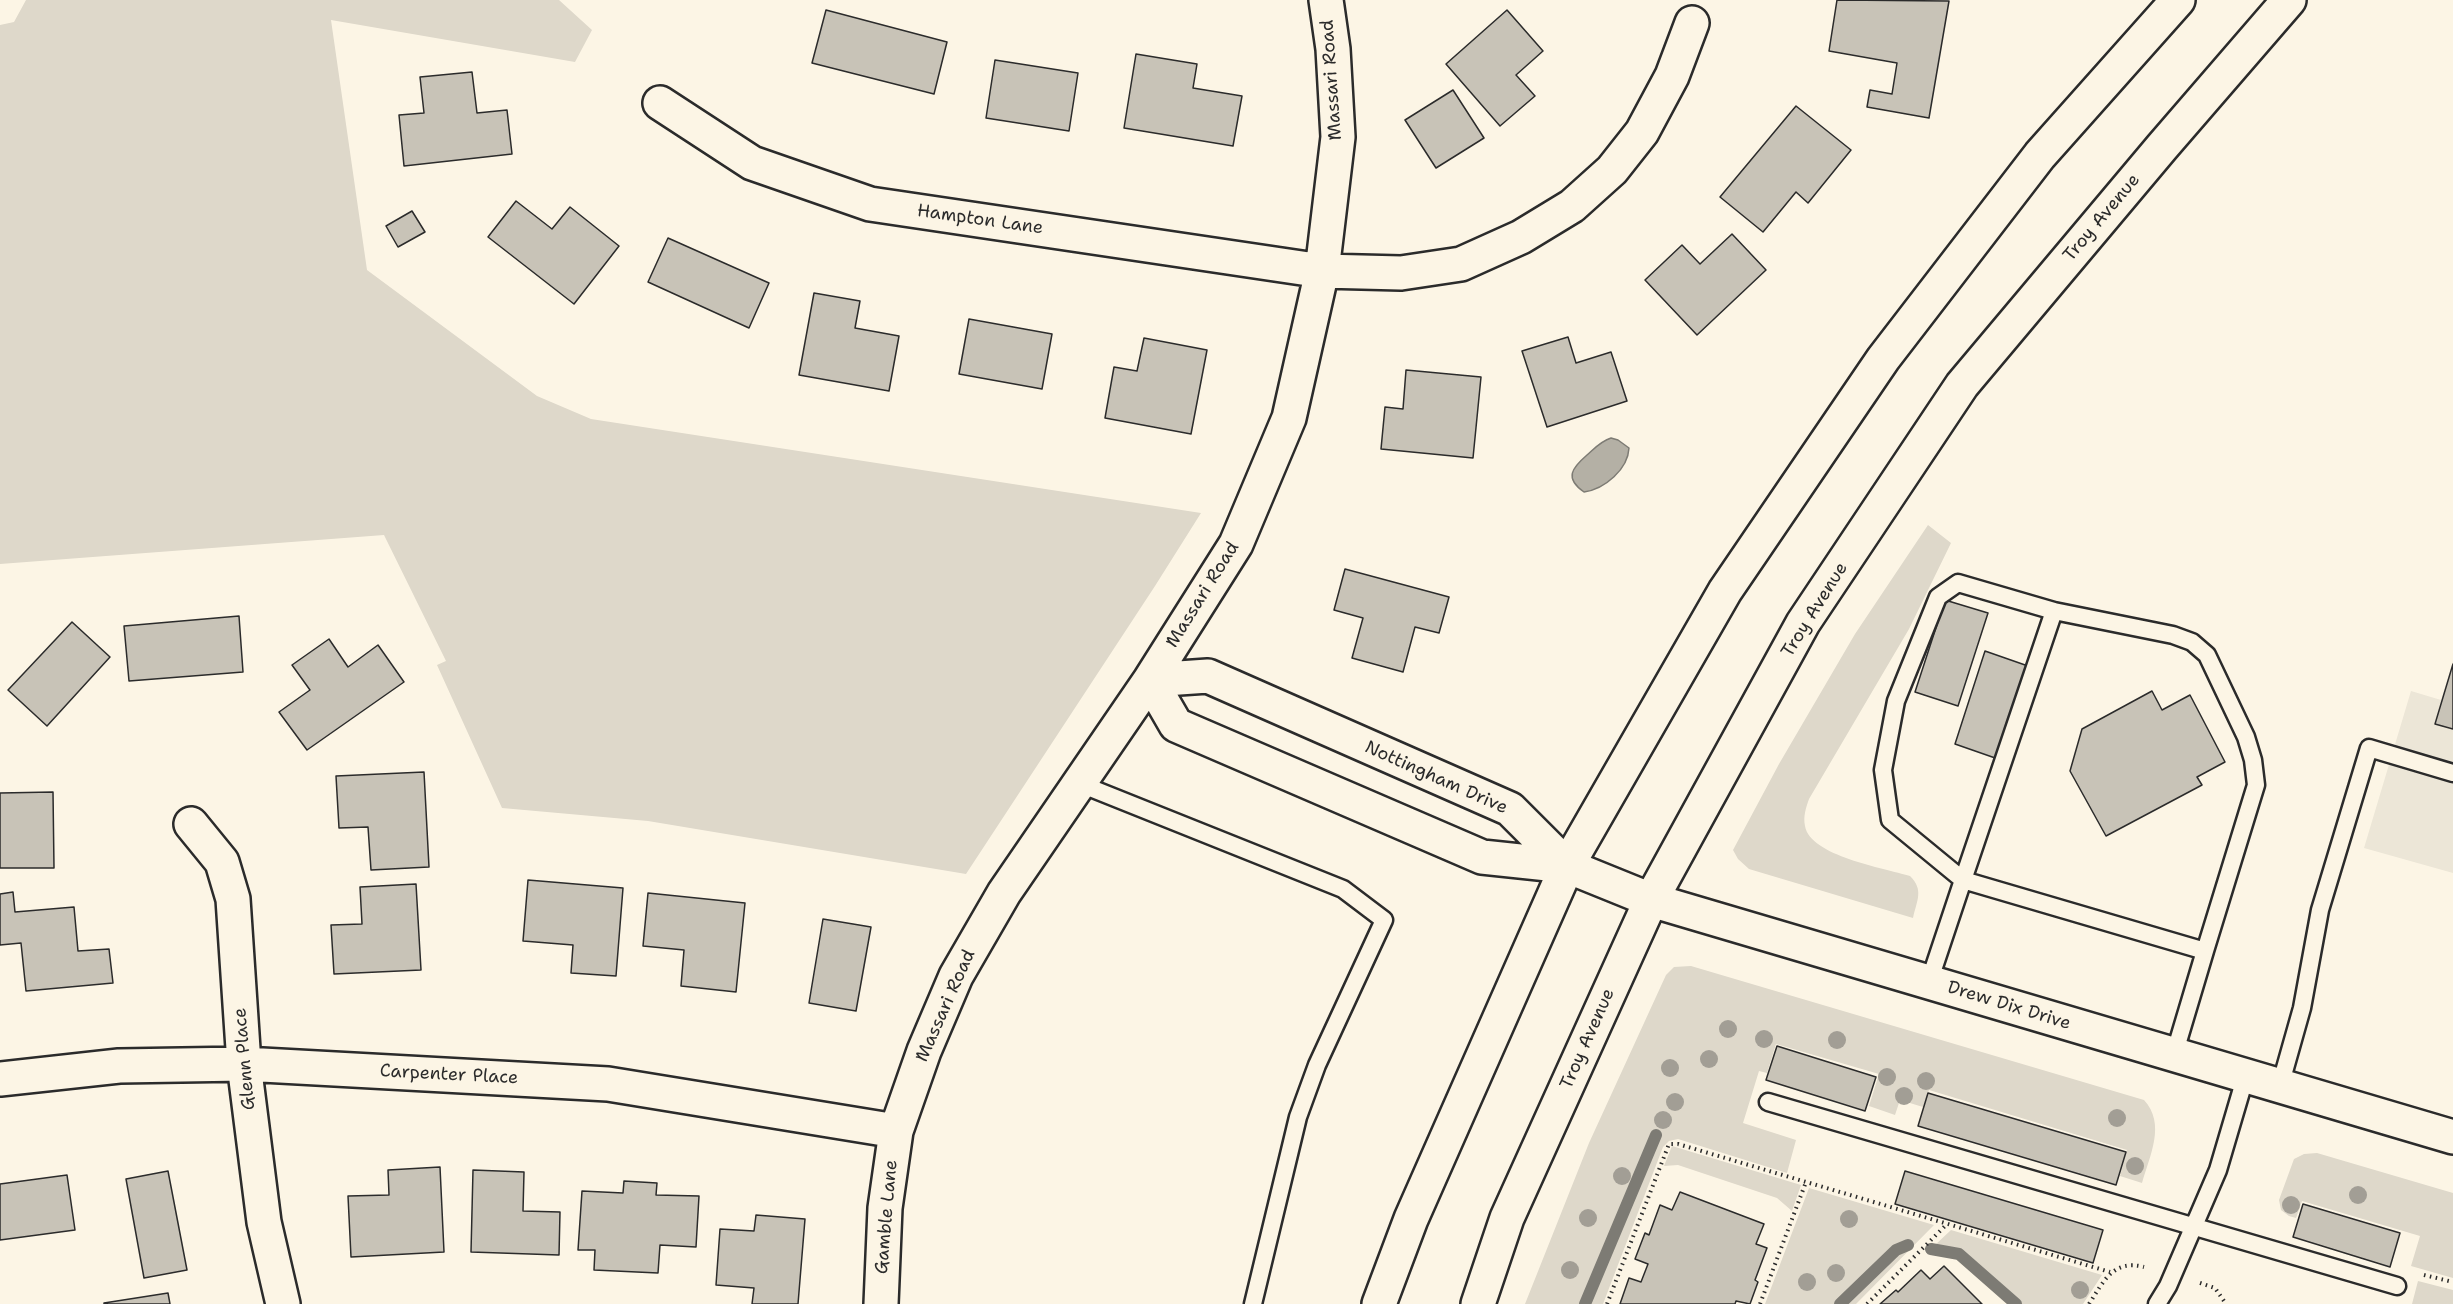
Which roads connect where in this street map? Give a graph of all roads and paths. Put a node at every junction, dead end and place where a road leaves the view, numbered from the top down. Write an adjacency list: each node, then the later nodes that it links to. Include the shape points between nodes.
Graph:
1 (1326, 0): 6 (street, Massari Road, via 1338,137)
2 (2178, 0): 12 (street, via 2040,154 1883,359 1725,591)
3 (2289, 0): 14 (street, Troy Avenue, via 1962,385 1803,623)
4 (1692, 23): 6 (street, Hampton Lane, via 1672,76 1642,132 1612,170 1572,206 1521,237 1461,264 1401,273)
5 (660, 103): 6 (street, Hampton Lane, via 752,163 870,204)
6 (1323, 271): 8 (street, Massari Road, via 1289,418 1236,544)
7 (2054, 610): 13 (lane); 13 (lane, via 1958,583 1938,597 1896,701 1883,770 1890,820); 15 (lane, via 2192,642 2207,655 2246,737 2256,785)
8 (1150, 680): 10 (street, Massari Road); 12 (street, Nottingham Drive, via 1208,676 1510,809); 12 (street, via 1176,725 1482,857)
9 (2453, 773): 21 (lane, via 2369,748 2320,910 2302,1008)
10 (1078, 783): 23 (street, Massari Road, via 1004,893 956,976); 31 (lane, via 1343,889 1384,920 1317,1065 1298,1117)
11 (191, 824): 18 (street, Glenn Place, via 222,862 233,899)
12 (1567, 866): 14 (street, Drew Dix Drive); 32 (street, via 1411,1219)
13 (1963, 880): 15 (lane); 16 (lane)
14 (1651, 900): 16 (street, Drew Dix Drive); 33 (street, Troy Avenue, via 1507,1218)
15 (2205, 951): 17 (lane)
16 (1929, 982): 17 (street, Drew Dix Drive)
17 (2174, 1055): 19 (street, Drew Dix Drive)
18 (244, 1064): 20 (street, Carpenter Place, via 119,1066); 23 (street, Carpenter Place, via 608,1084); 29 (street, Glenn Place, via 264,1222)
19 (2246, 1075): 21 (street, Drew Dix Drive); 27 (lane, via 2218,1170)
20 (0, 1079)
21 (2280, 1086): 24 (street, Drew Dix Drive)
22 (1768, 1102): 27 (lane)
23 (896, 1131): 30 (street, Gamble Lane, via 885,1208)
24 (2453, 1137)
25 (1806, 1182): 26 (path); 34 (path, via 1670,1144); 35 (path)
26 (1947, 1224): 36 (path); 37 (path, via 2110,1272)
27 (2193, 1227): 28 (lane); 38 (lane)
28 (2397, 1286)
29 (283, 1304)
30 (881, 1304)
31 (1253, 1304)
32 (1379, 1304)
33 (1478, 1304)
34 (1607, 1304)
35 (1760, 1304)
36 (1867, 1304)
37 (2090, 1304)
38 (2157, 1304)

